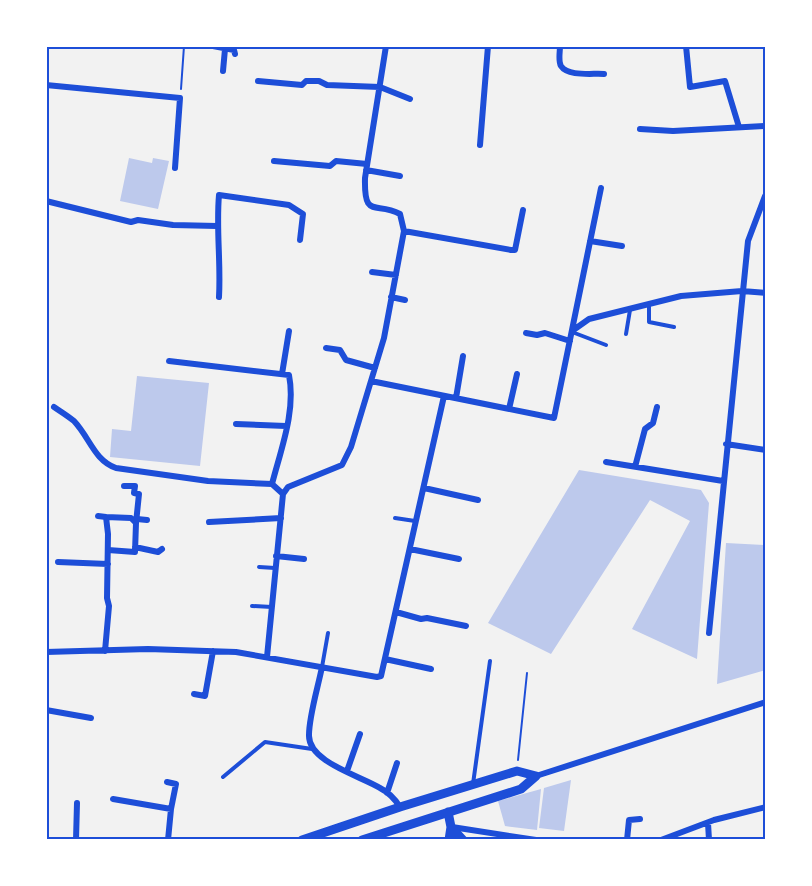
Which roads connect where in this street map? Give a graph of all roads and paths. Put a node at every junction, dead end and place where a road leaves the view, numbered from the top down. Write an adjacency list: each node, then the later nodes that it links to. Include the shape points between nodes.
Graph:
1 (184, 46): 14 (path)
2 (213, 46): 7 (street)
3 (386, 46): 13 (street)
4 (488, 46): 19 (street)
5 (560, 46): 10 (street, via 562,68)
6 (686, 46): 17 (street, via 690,87 725,81)
7 (225, 49): 8 (street, via 234,50); 9 (street)
8 (235, 54)
9 (223, 71)
10 (604, 74)
11 (258, 81): 13 (street)
12 (46, 85): 14 (street)
13 (380, 87): 15 (street); 21 (street)
14 (180, 98): 22 (street)
15 (410, 99)
16 (765, 126): 17 (street)
17 (739, 127): 18 (street)
18 (640, 129)
19 (480, 145)
20 (274, 161): 21 (street, via 330,166 336,161)
21 (366, 167): 23 (street); 29 (street, via 367,203 400,214)
22 (175, 168)
23 (400, 176)
24 (601, 188): 31 (street)
25 (765, 196): 35 (street, via 748,241)
26 (46, 201): 28 (street, via 131,222)
27 (523, 210): 29 (street, via 515,250)
28 (217, 226): 30 (street, via 219,195 289,205 303,214); 37 (street)
29 (404, 231): 34 (street)
30 (300, 240)
31 (590, 241): 32 (street); 44 (street)
32 (622, 246)
33 (372, 272): 34 (street)
34 (396, 275): 38 (street)
35 (742, 291): 36 (street); 40 (street, via 681,296); 63 (street)
36 (765, 293)
37 (219, 297)
38 (391, 297): 39 (street); 52 (street)
39 (405, 300)
40 (649, 304): 41 (street); 42 (lane, via 649,322)
41 (630, 309): 44 (street, via 589,319); 46 (lane)
42 (674, 327)
43 (289, 331): 54 (street)
44 (572, 332): 47 (street); 48 (lane)
45 (526, 333): 47 (street, via 545,333)
46 (626, 334)
47 (570, 341): 60 (street, via 554,418)
48 (606, 345)
49 (326, 348): 52 (street, via 340,350 346,360)
50 (463, 356): 57 (street)
51 (169, 361): 54 (street)
52 (375, 368): 55 (street)
53 (517, 374): 60 (street)
54 (285, 375): 62 (street, via 291,400)
55 (371, 381): 56 (street); 71 (street, via 342,465 288,487)
56 (444, 396): 57 (street); 70 (street)
57 (456, 398): 60 (street)
58 (54, 406): 68 (street, via 74,421 97,456 116,468 208,481)
59 (657, 407): 66 (street, via 653,423 645,429)
60 (509, 409)
61 (236, 423): 62 (street)
62 (286, 426): 68 (street)
63 (726, 444): 64 (street); 67 (street)
64 (765, 450)
65 (606, 462): 66 (street)
66 (635, 467): 67 (street)
67 (723, 481): 97 (street)
68 (273, 484): 71 (street)
69 (124, 486): 78 (street, via 135,486 134,493 139,494)
70 (424, 488): 72 (street); 79 (street)
71 (283, 494): 75 (street)
72 (478, 500)
73 (98, 516): 74 (street)
74 (106, 517): 78 (street); 84 (street)
75 (281, 518): 80 (street); 85 (street)
76 (395, 518): 79 (lane)
77 (147, 520): 78 (street)
78 (137, 521): 81 (street)
79 (416, 521): 83 (street)
80 (209, 522)
81 (135, 548): 82 (street, via 158,552); 84 (street, via 134,552)
82 (162, 549)
83 (410, 549): 87 (street); 94 (street)
84 (108, 550): 89 (street)
85 (276, 556): 86 (street); 91 (street)
86 (304, 559)
87 (459, 559)
88 (58, 562): 89 (street)
89 (108, 564): 98 (street)
90 (259, 567): 91 (lane)
91 (275, 568): 93 (street)
92 (252, 606): 93 (lane)
93 (272, 607): 101 (street)
94 (396, 612): 95 (street); 102 (street)
95 (466, 626)
96 (328, 633): 104 (lane)
97 (709, 633)
98 (105, 651): 99 (street); 100 (street)
99 (213, 651): 101 (street); 107 (street, via 205,696)
100 (46, 652)
101 (267, 657): 104 (street)
102 (385, 659): 104 (street, via 381,676 377,677); 105 (street)
103 (490, 661): 119 (lane)
104 (322, 667): 112 (street, via 309,736)
105 (431, 669)
106 (527, 673): 115 (path)
107 (194, 694)
108 (765, 702): 116 (street)
109 (46, 710): 110 (street)
110 (91, 718)
111 (360, 734): 114 (street)
112 (312, 748): 114 (street); 117 (lane, via 265,742)
113 (397, 763): 120 (street)
114 (347, 771): 120 (street)
115 (517, 771): 116 (street); 119 (street)
116 (536, 776): 126 (street, via 521,789)
117 (223, 777)
118 (167, 782): 125 (street, via 176,784)
119 (472, 784): 123 (street)
120 (387, 793): 123 (street)
121 (112, 799): 125 (street)
122 (77, 803): 130 (street)
123 (400, 807): 132 (street)
124 (765, 807): 128 (street)
125 (171, 809): 131 (street)
126 (448, 812): 129 (street); 133 (street)
127 (640, 819): 137 (street, via 629,820)
128 (708, 823): 138 (street); 139 (street)
129 (451, 827): 134 (street); 135 (street); 136 (street)
130 (76, 840)
131 (168, 840)
132 (302, 840)
133 (362, 840)
134 (449, 840)
135 (463, 840)
136 (536, 840)
137 (627, 840)
138 (661, 840)
139 (709, 840)

